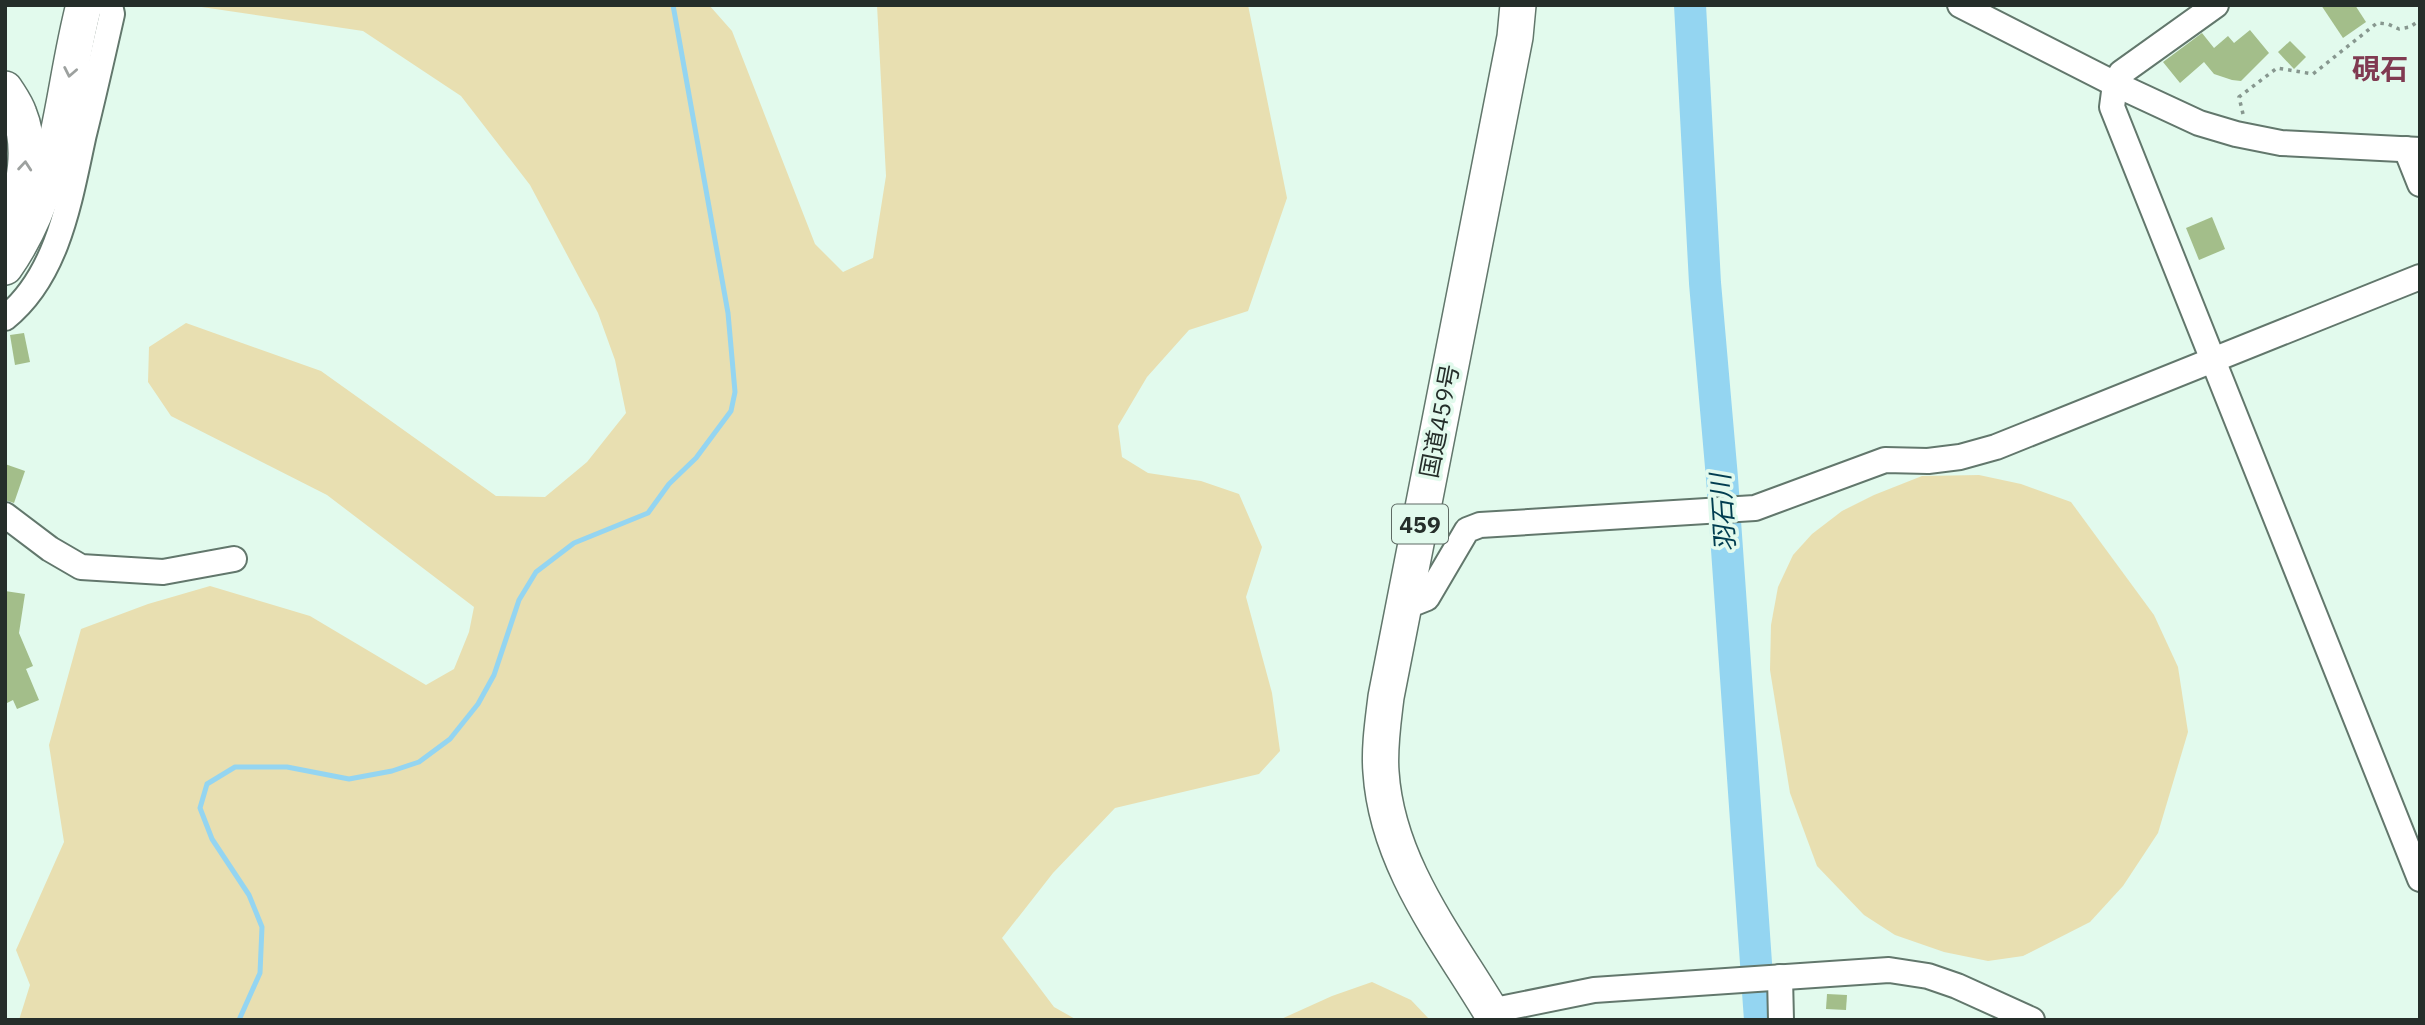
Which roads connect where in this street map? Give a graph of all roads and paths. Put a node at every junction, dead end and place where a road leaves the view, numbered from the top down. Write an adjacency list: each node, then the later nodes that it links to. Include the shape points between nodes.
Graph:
1 (84, 5): 13 (highway, one-way to 13, via 46,188 21,245)
2 (110, 5): 15 (street, via 112,14 61,230 44,270)
3 (1518, 5): 19 (highway, 国道459号 / 459)
4 (1960, 5): 7 (street)
5 (2216, 5): 7 (street, via 2121,73)
6 (2420, 20): 9 (path, via 2399,29 2377,23 2313,74 2277,68 2239,97)
7 (2115, 84): 9 (street, via 2199,122); 16 (street, via 2112,107)
8 (5, 89): 12 (highway, one-way to 8, via 15,212 26,162 19,114)
9 (2249, 136): 10 (street)
10 (2413, 150): 11 (street)
11 (2420, 184)
12 (5, 231)
13 (5, 267)
14 (2420, 277): 16 (street)
15 (5, 318)
16 (2212, 359): 19 (street, via 1996,447 1928,461 1885,460 1755,508 1479,525 1467,530 1427,598); 22 (street)
17 (5, 515): 18 (street, via 81,567 163,572)
18 (234, 559)
19 (1405, 602): 24 (highway, 国道459号 / 459, via 1382,734 1381,773 1388,818 1425,907)
20 (2420, 633): 21 (path)
21 (2420, 664)
22 (2420, 879)
23 (1776, 977): 24 (street, via 1594,990); 25 (street); 26 (street, via 1889,970 1927,976)
24 (1493, 1015)
25 (1781, 1020)
26 (2032, 1020)

